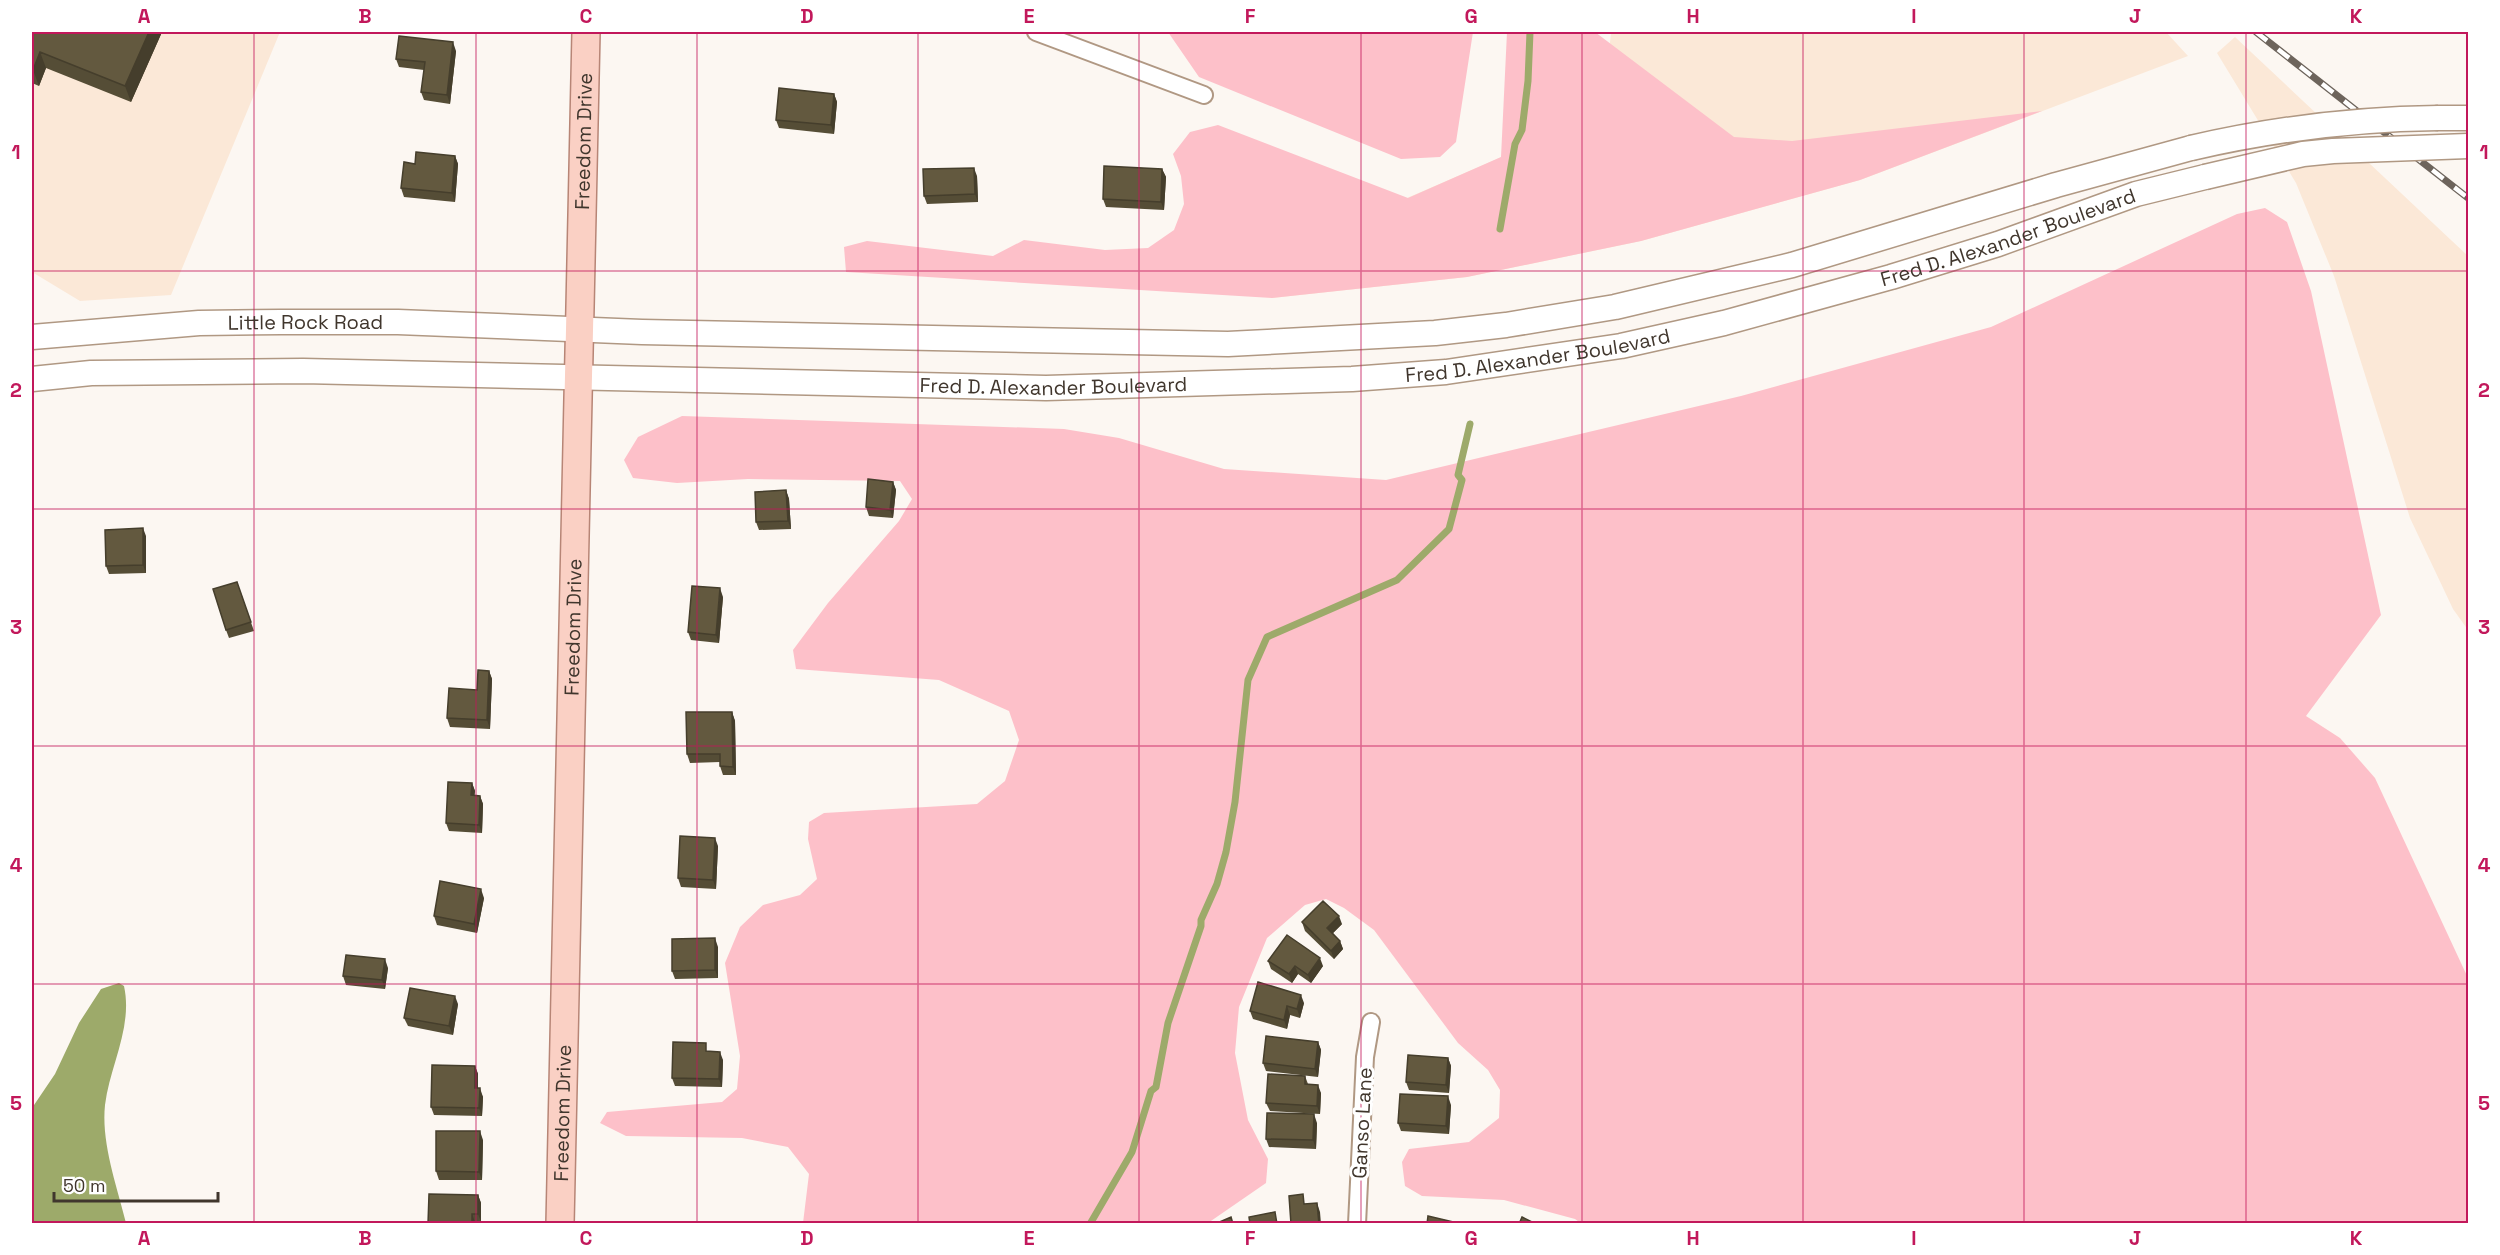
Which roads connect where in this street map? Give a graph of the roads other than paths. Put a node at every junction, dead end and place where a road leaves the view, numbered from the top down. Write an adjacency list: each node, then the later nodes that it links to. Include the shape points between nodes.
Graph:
1 (586, 32): 6 (main road, Freedom Drive)
2 (1036, 32): 3 (street)
3 (1204, 95)
4 (2469, 118): 6 (main road, Fred D. Alexander Boulevard, bridge, via 2342,121 2239,137 2056,185 1770,271 1615,307 1435,333 1228,344)
5 (2469, 146): 8 (main road, Fred D. Alexander Boulevard, bridge, via 2333,151 2292,157 2136,194 1998,244 1735,320 1621,346 1446,372 1352,380 1046,388)
6 (580, 328): 7 (main road, Little Rock Road, via 398,322 199,323); 8 (main road, Freedom Drive)
7 (32, 337)
8 (579, 377): 9 (main road, via 193,370); 11 (main road, Freedom Drive)
9 (32, 379)
10 (1371, 1022): 12 (street, Ganso Lane, via 1365,1057)
11 (560, 1224)
12 (1357, 1224)

